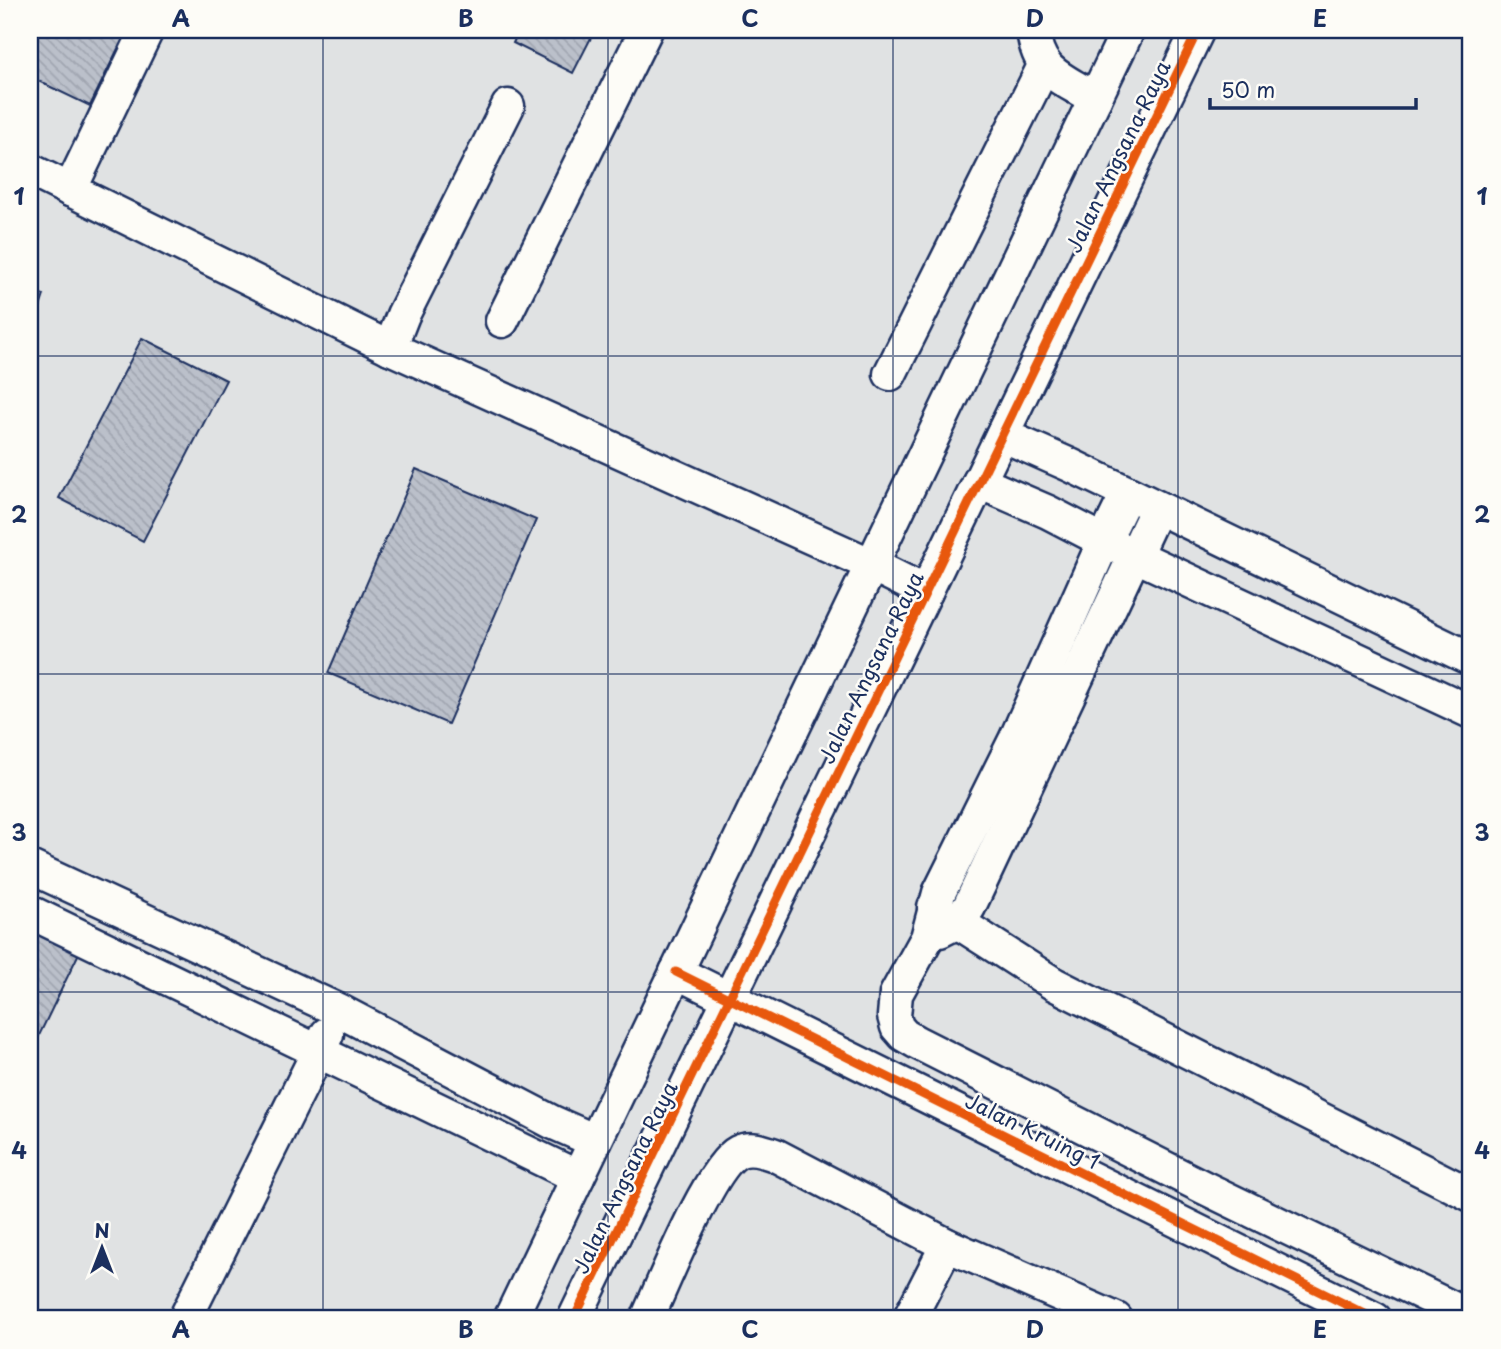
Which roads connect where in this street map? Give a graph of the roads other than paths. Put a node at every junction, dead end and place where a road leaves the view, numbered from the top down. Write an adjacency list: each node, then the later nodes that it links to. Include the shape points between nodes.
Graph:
1 (147, 30): 10 (street)
2 (646, 30): 11 (street)
3 (1033, 30): 6 (street)
4 (1128, 30): 7 (street, Jalan Angsana Raya)
5 (1198, 30): 14 (street, Jalan Angsana Raya)
6 (1044, 66): 7 (street); 13 (street)
7 (1095, 99): 20 (street, Jalan Angsana Raya)
8 (508, 106): 12 (street)
9 (30, 170): 10 (street)
10 (70, 190): 12 (street)
11 (502, 321)
12 (390, 348): 20 (street)
13 (890, 374)
14 (1002, 435): 15 (street, Jalan Angsana Raya); 16 (street)
15 (979, 482): 18 (street); 21 (street, Jalan Angsana Raya)
16 (1127, 494): 17 (street); 18 (street)
17 (1157, 508): 19 (street); 22 (street)
18 (1104, 541): 19 (street); 24 (street)
19 (1135, 555): 23 (street); 24 (street)
20 (872, 565): 21 (street); 28 (street, Jalan Angsana Raya)
21 (926, 592): 29 (street, Jalan Angsana Raya)
22 (1471, 659)
23 (1471, 712)
24 (1029, 746): 27 (street, via 969,907)
25 (30, 867): 30 (street)
26 (30, 912): 31 (street)
27 (946, 914): 34 (street, via 1054,984); 36 (street, via 896,994 894,1016 904,1035)
28 (676, 972): 29 (street, Jalan Kruing 1); 32 (street, Jalan Angsana Raya)
29 (729, 998): 39 (street, Jalan Angsana Raya); 43 (street, Jalan Kruing 1)
30 (338, 1010): 31 (street); 32 (street)
31 (318, 1052): 33 (street); 37 (street)
32 (595, 1142): 33 (street, Jalan Angsana Raya)
33 (578, 1177): 38 (street, Jalan Angsana Raya)
34 (1471, 1195)
35 (947, 1245): 40 (street, via 775,1155 756,1149 738,1152 709,1185); 41 (street); 42 (street)
36 (1471, 1317)
37 (185, 1319)
38 (510, 1319)
39 (574, 1319)
40 (647, 1319)
41 (909, 1319)
42 (1115, 1319)
43 (1375, 1319)

